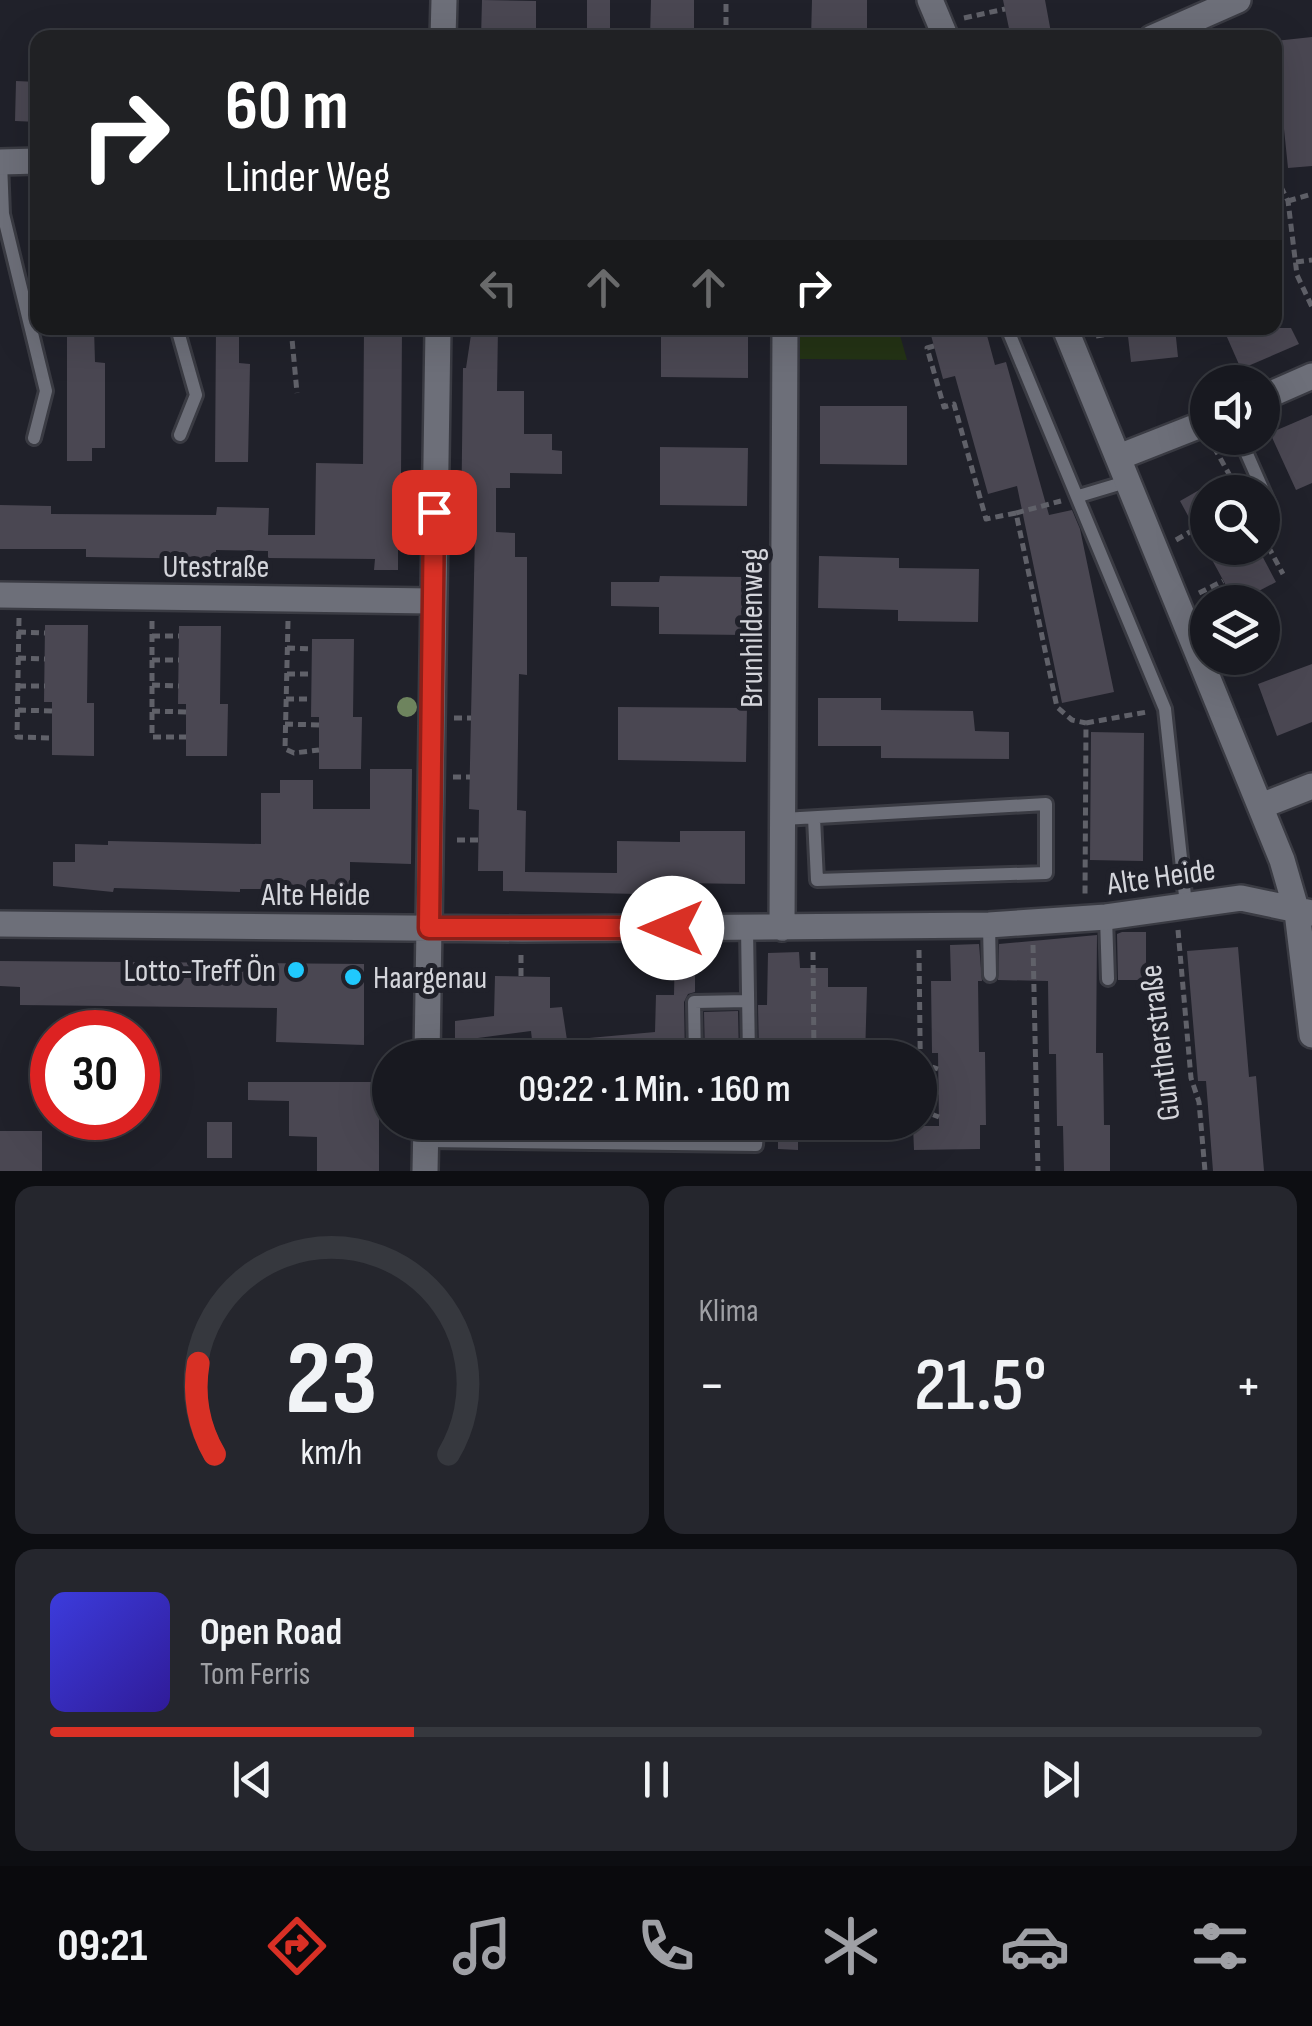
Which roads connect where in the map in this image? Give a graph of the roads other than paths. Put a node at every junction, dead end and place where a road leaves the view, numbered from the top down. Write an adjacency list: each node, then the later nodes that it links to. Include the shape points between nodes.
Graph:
1 (444, 0): 3 (street)
2 (1238, 0): 4 (street)
3 (443, 30)
4 (1170, 30)
5 (30, 161): 6 (street)
6 (0, 162): 7 (lane, via 3,214)
7 (30, 326)
8 (32, 335): 18 (lane, via 46,392)
9 (179, 335): 17 (lane, via 196,395)
10 (438, 335): 22 (street)
11 (786, 335): 26 (street, Brunhildenweg)
12 (1010, 335): 20 (lane)
13 (1068, 335): 19 (street)
14 (1312, 376): 15 (street)
15 (1280, 390)
16 (1190, 432): 19 (street)
17 (180, 435)
18 (34, 438)
19 (1124, 469): 20 (lane); 24 (street)
20 (1079, 496): 27 (lane, via 1165,709)
21 (10, 595): 22 (street, Utestraße)
22 (432, 601): 32 (street)
23 (1312, 786): 24 (street)
24 (1261, 806): 28 (street)
25 (814, 818): 25 (lane, via 817,880 1046,873 1046,804); 26 (lane)
26 (783, 819): 34 (street, Brunhildenweg)
27 (1181, 906): 28 (street, Alte Heide, via 1241,898); 29 (street, Alte Heide)
28 (1305, 912): 38 (street)
29 (1096, 918): 31 (street, Alte Heide); 36 (lane)
30 (0, 924): 32 (street, Alte Heide)
31 (989, 926): 34 (street, Alte Heide); 35 (lane)
32 (429, 928): 33 (street, Alte Heide); 39 (street)
33 (747, 928): 34 (street, Alte Heide); 37 (lane)
34 (782, 928)
35 (990, 975)
36 (1108, 979)
37 (747, 1001): 40 (lane, via 694,1002); 41 (lane)
38 (1312, 1035)
39 (427, 1040)
40 (694, 1040)
41 (748, 1040)
42 (426, 1140): 45 (street)
43 (629, 1140): 44 (lane)
44 (756, 1140)
45 (425, 1171)

